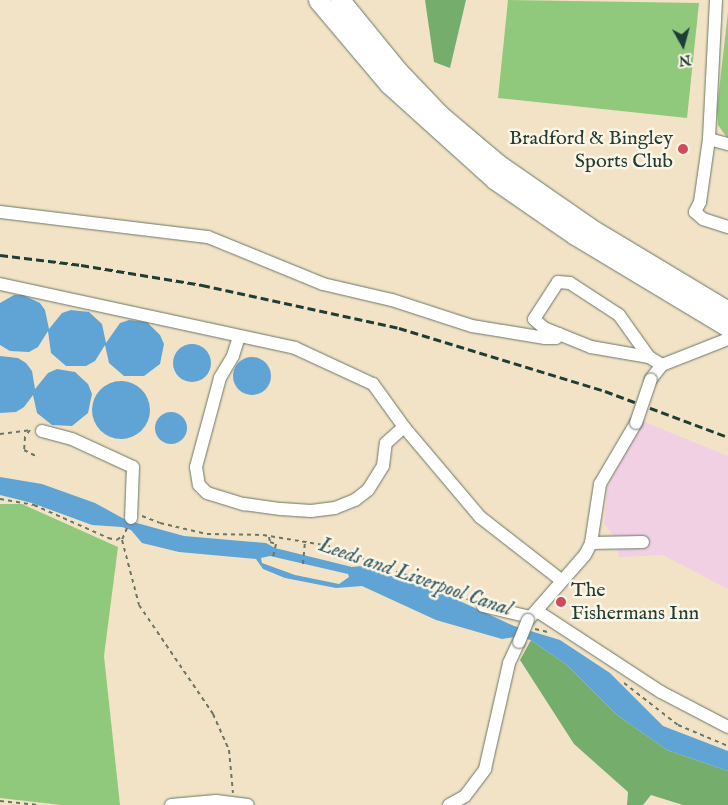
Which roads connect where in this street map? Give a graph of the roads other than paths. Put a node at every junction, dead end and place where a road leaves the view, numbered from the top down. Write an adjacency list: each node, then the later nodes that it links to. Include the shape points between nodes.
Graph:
1 (318, 0): 10 (highway, via 389,84 494,179 575,235)
2 (340, 0): 9 (highway, via 398,71 440,115 498,164 590,228)
3 (716, 0): 4 (street)
4 (709, 139): 5 (street); 7 (street, via 700,202 694,212 702,219)
5 (728, 144)
6 (0, 212): 11 (street, via 208,237 323,284 392,300 472,326 545,338 556,338)
7 (728, 227)
8 (0, 284): 12 (street, via 171,319)
9 (728, 311)
10 (728, 327)
11 (559, 334): 14 (street, via 607,352); 14 (street, via 534,319 558,282 570,283 620,315)
12 (239, 337): 16 (street, via 295,348 373,384); 16 (street, via 233,356 220,378 196,467 199,485 207,493 244,504 281,509 311,511 335,508 355,500 368,490 383,466 386,443)
13 (728, 339): 15 (street)
14 (649, 358): 15 (street)
15 (662, 364): 20 (street, bridge, via 651,379 636,423 600,484)
16 (404, 427): 21 (street, via 480,517)
17 (36, 430): 18 (street, via 72,438 133,467)
18 (131, 518)
19 (643, 542): 20 (street)
20 (591, 543): 21 (street)
21 (562, 580): 23 (street)
22 (483, 606): 23 (street)
23 (531, 619): 24 (street); 27 (street, bridge, via 510,663 485,769 465,796)
24 (728, 727)
25 (242, 803): 26 (street, via 179,802)
26 (171, 805)
27 (449, 805)

